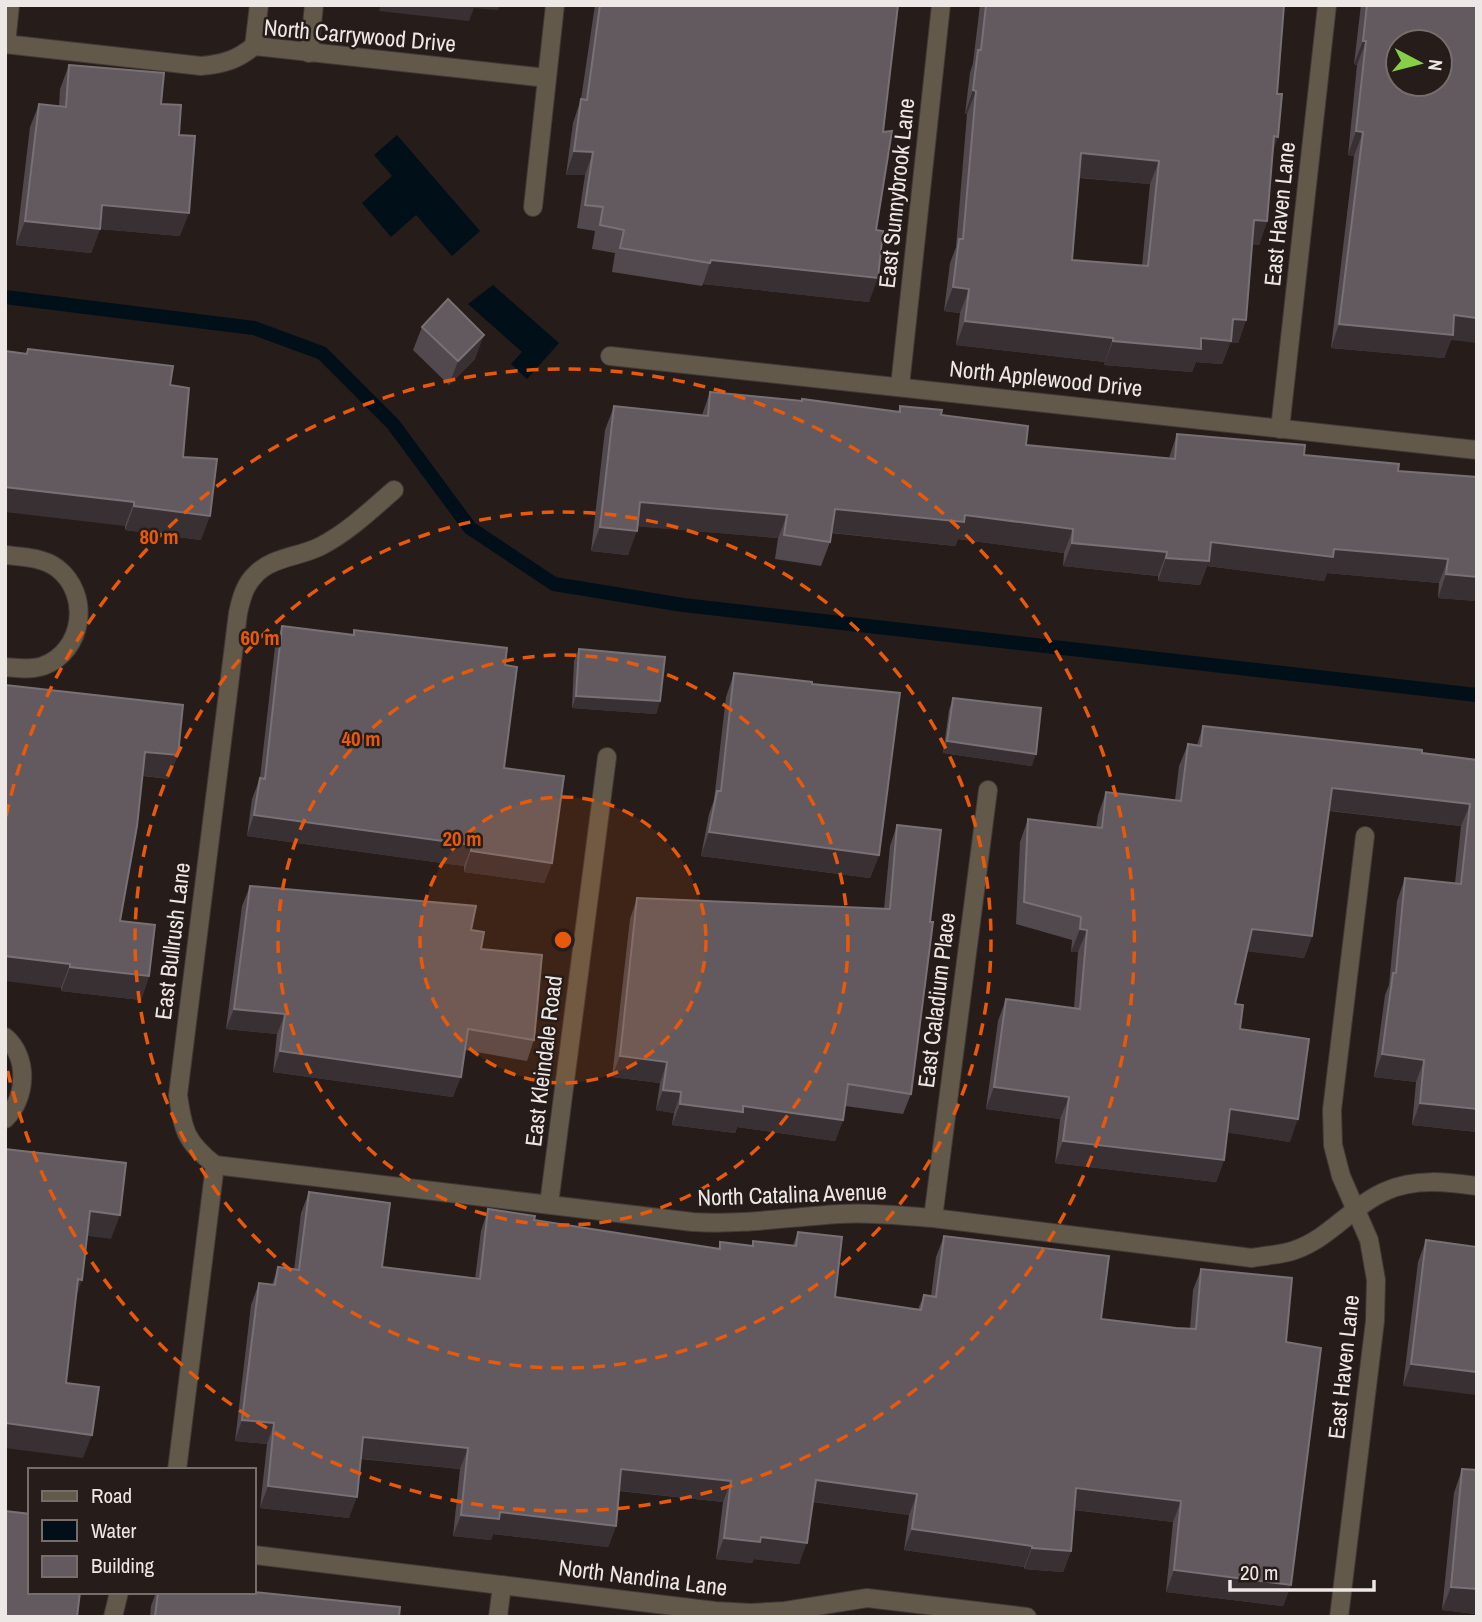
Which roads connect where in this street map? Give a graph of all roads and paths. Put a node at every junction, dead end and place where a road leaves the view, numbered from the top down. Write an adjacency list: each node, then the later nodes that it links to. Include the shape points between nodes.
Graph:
1 (10, 5): 7 (street)
2 (258, 5): 8 (street)
3 (314, 5): 9 (street)
4 (555, 5): 10 (street)
5 (941, 5): 13 (street, East Sunnybrook Lane)
6 (1327, 5): 14 (street, East Haven Lane)
7 (6, 44): 8 (street, North Carrywood Drive, via 201,66 239,58)
8 (254, 46): 9 (street, North Carrywood Drive)
9 (309, 53): 10 (street, North Carrywood Drive)
10 (547, 78): 11 (street)
11 (533, 207)
12 (610, 356): 13 (street, North Applewood Drive)
13 (900, 387): 14 (street, North Applewood Drive)
14 (1280, 429): 15 (street, North Applewood Drive)
15 (1477, 450)
16 (394, 490): 24 (street, East Bullrush Lane, via 321,546 271,563 255,574 237,613 178,1095 182,1123 194,1148)
17 (5, 555): 18 (street, via 37,558 57,568 71,582 79,601 73,641 60,657 43,666)
18 (5, 667)
19 (607, 757): 26 (street, East Kleindale Road)
20 (988, 789): 28 (street, East Caladium Place)
21 (1365, 836): 27 (street, East Haven Lane, via 1332,1110 1333,1145)
22 (5, 1037): 23 (street, via 22,1060 22,1086 16,1109)
23 (5, 1119)
24 (215, 1165): 26 (street, North Catalina Avenue); 29 (street)
25 (1477, 1186): 27 (street, North Catalina Avenue, via 1415,1183 1385,1191)
26 (549, 1205): 28 (street, North Catalina Avenue, via 732,1224 841,1214)
27 (1357, 1210): 28 (street, North Catalina Avenue, via 1295,1251 1252,1258); 37 (street, East Haven Lane, via 1369,1240 1376,1280 1375,1321)
28 (933, 1218)
29 (177, 1468)
30 (256, 1555): 31 (street, North Nandina Lane)
31 (502, 1585): 33 (street, North Nandina Lane, via 715,1611 785,1611 847,1600); 35 (street)
32 (119, 1594): 34 (street)
33 (886, 1608): 36 (street, North Nandina Lane)
34 (113, 1617)
35 (498, 1617)
36 (1027, 1617)
37 (1339, 1617)

